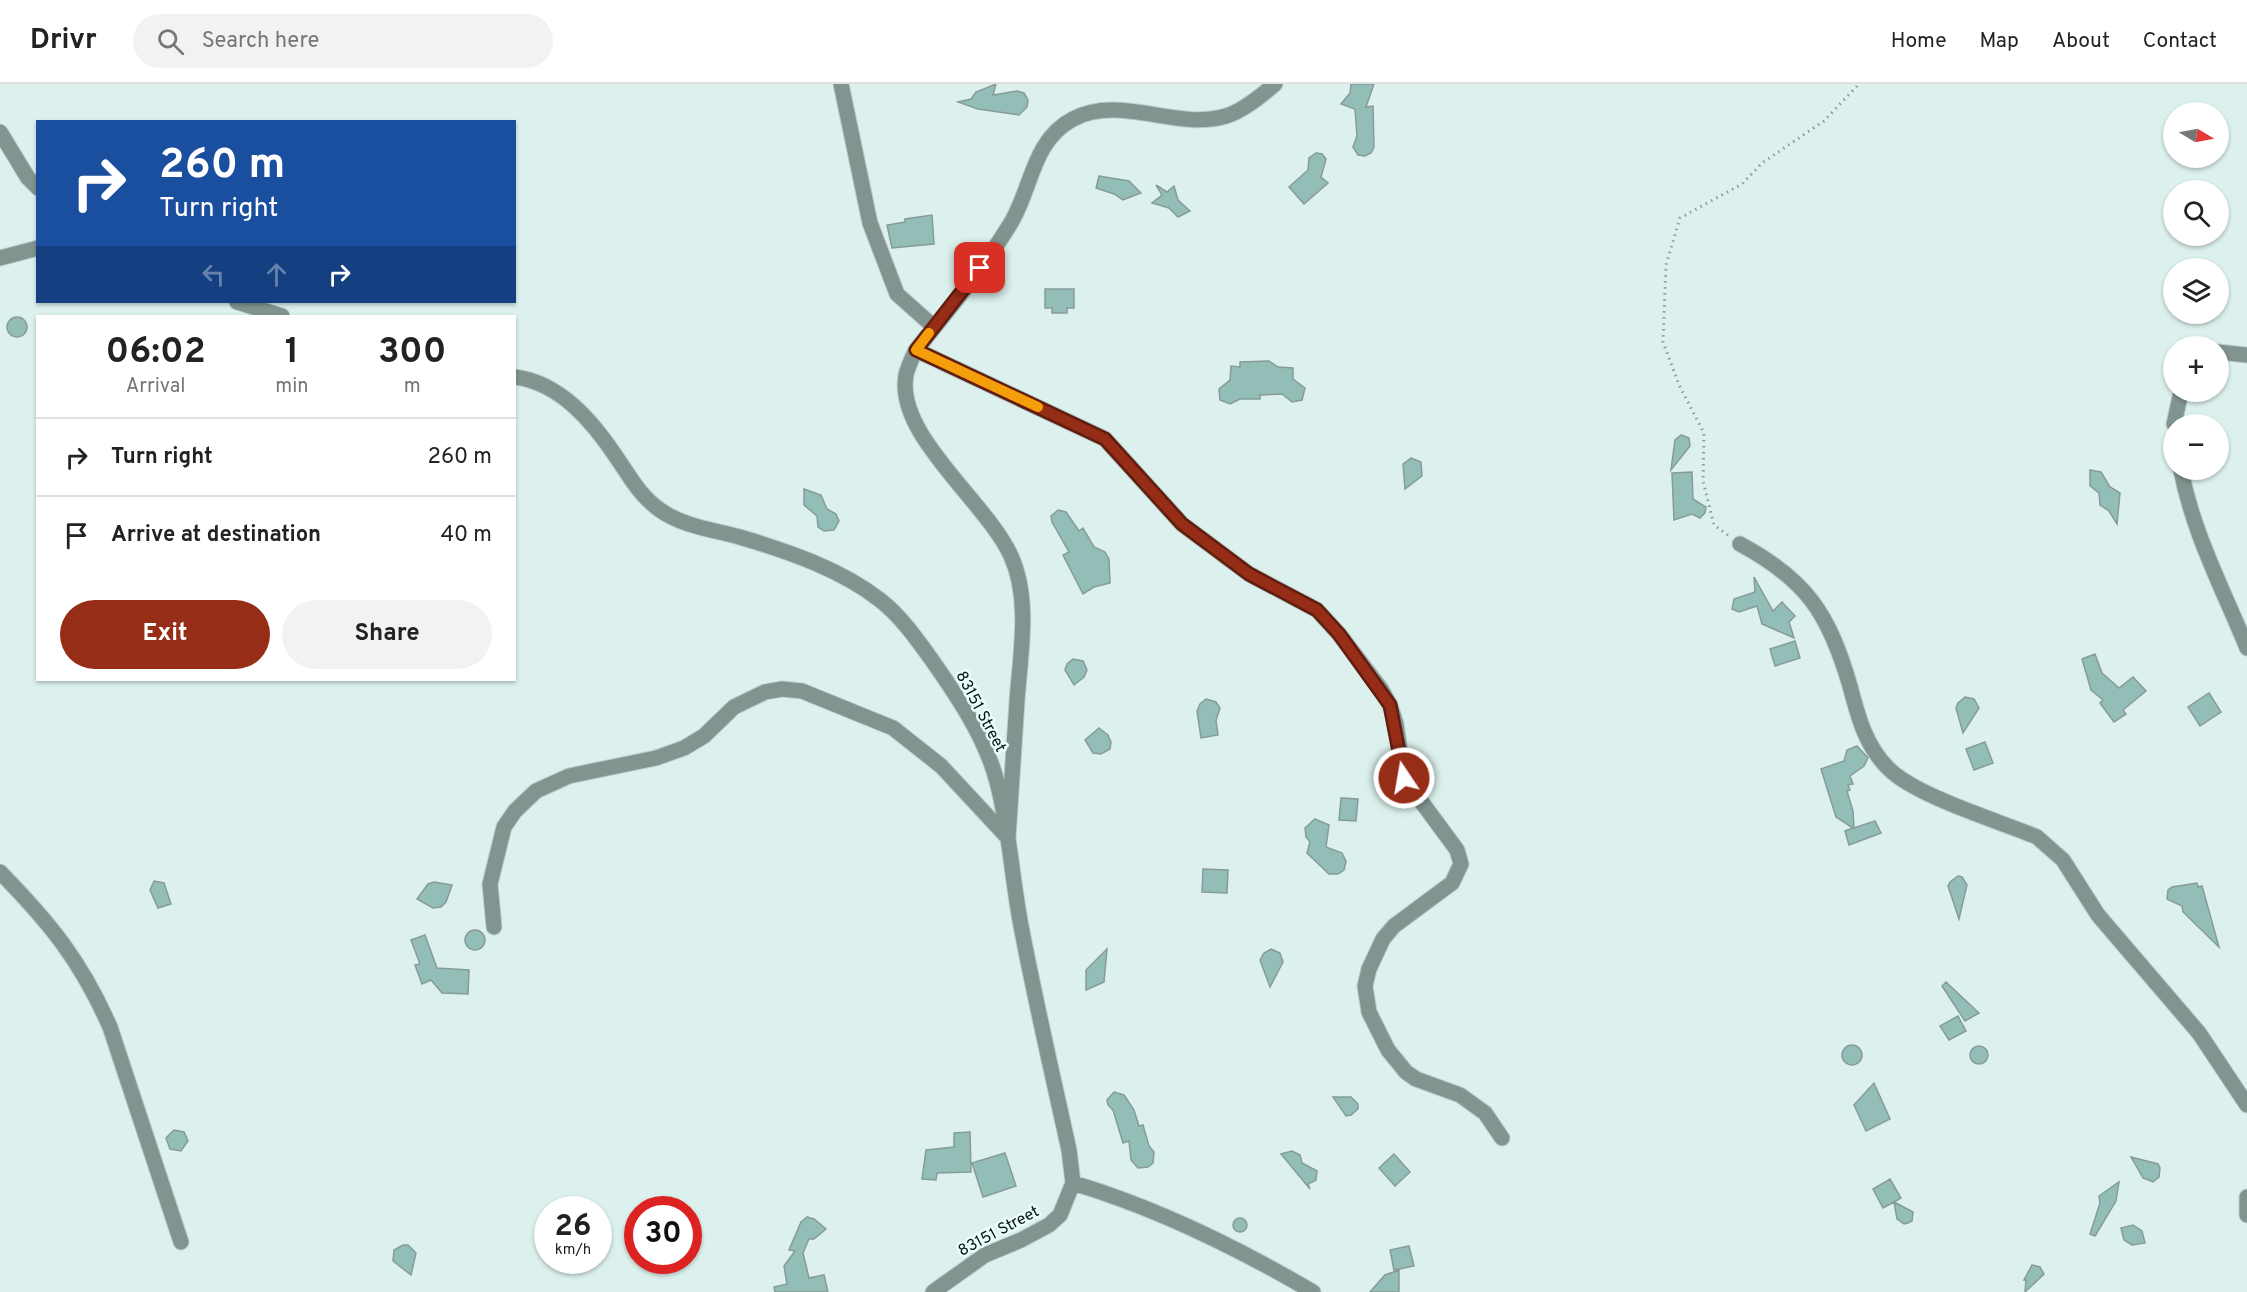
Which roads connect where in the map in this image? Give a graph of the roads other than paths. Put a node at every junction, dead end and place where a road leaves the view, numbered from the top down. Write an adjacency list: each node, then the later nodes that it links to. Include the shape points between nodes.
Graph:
1 (841, 84): 10 (street, via 873,233 897,294)
2 (1275, 84): 3 (street)
3 (1256, 91): 10 (street, via 1227,116 1191,118 1112,111 1076,118 1058,128 1034,164 1011,225)
4 (0, 132): 5 (street)
5 (36, 186)
6 (36, 249): 7 (street)
7 (0, 258)
8 (240, 303): 9 (street)
9 (279, 315)
10 (934, 327): 11 (street)
11 (916, 350): 18 (street, via 906,376 910,416 928,446 1001,536 1020,586 1020,663); 22 (street, via 1105,439 1182,524 1249,574 1317,610 1381,690 1396,724 1404,778 1457,850 1461,864 1452,883 1383,939 1365,986 1369,1012 1388,1050 1406,1072 1460,1095 1485,1113)
12 (2229, 353): 13 (street)
13 (2247, 355)
14 (516, 378): 18 (street, 83151 Street, via 555,390 584,416 631,482 660,510 711,531 780,550 838,574 881,600 919,642 957,696 997,781)
15 (2183, 480): 17 (street, via 2210,564)
16 (1740, 544): 21 (street, via 1764,557 1805,590 1830,627 1866,739 1890,770 1926,792 2037,837 2051,848 2098,915 2199,1033)
17 (2247, 648)
18 (1008, 838): 20 (street, via 941,766 892,728 802,691 782,689 765,692 734,707 705,736 684,748 656,758 568,776 537,792 504,827 490,884); 23 (street, 83151 Street, via 1021,926)
19 (0, 872): 26 (street, via 74,956 95,993)
20 (494, 927)
21 (2247, 1105)
22 (1502, 1138)
23 (1073, 1183): 27 (street, 83151 Street, via 1060,1215 1049,1226 985,1255); 28 (street, via 1244,1252)
24 (2247, 1197): 25 (street)
25 (2247, 1215)
26 (181, 1242)
27 (933, 1292)
28 (1313, 1292)

